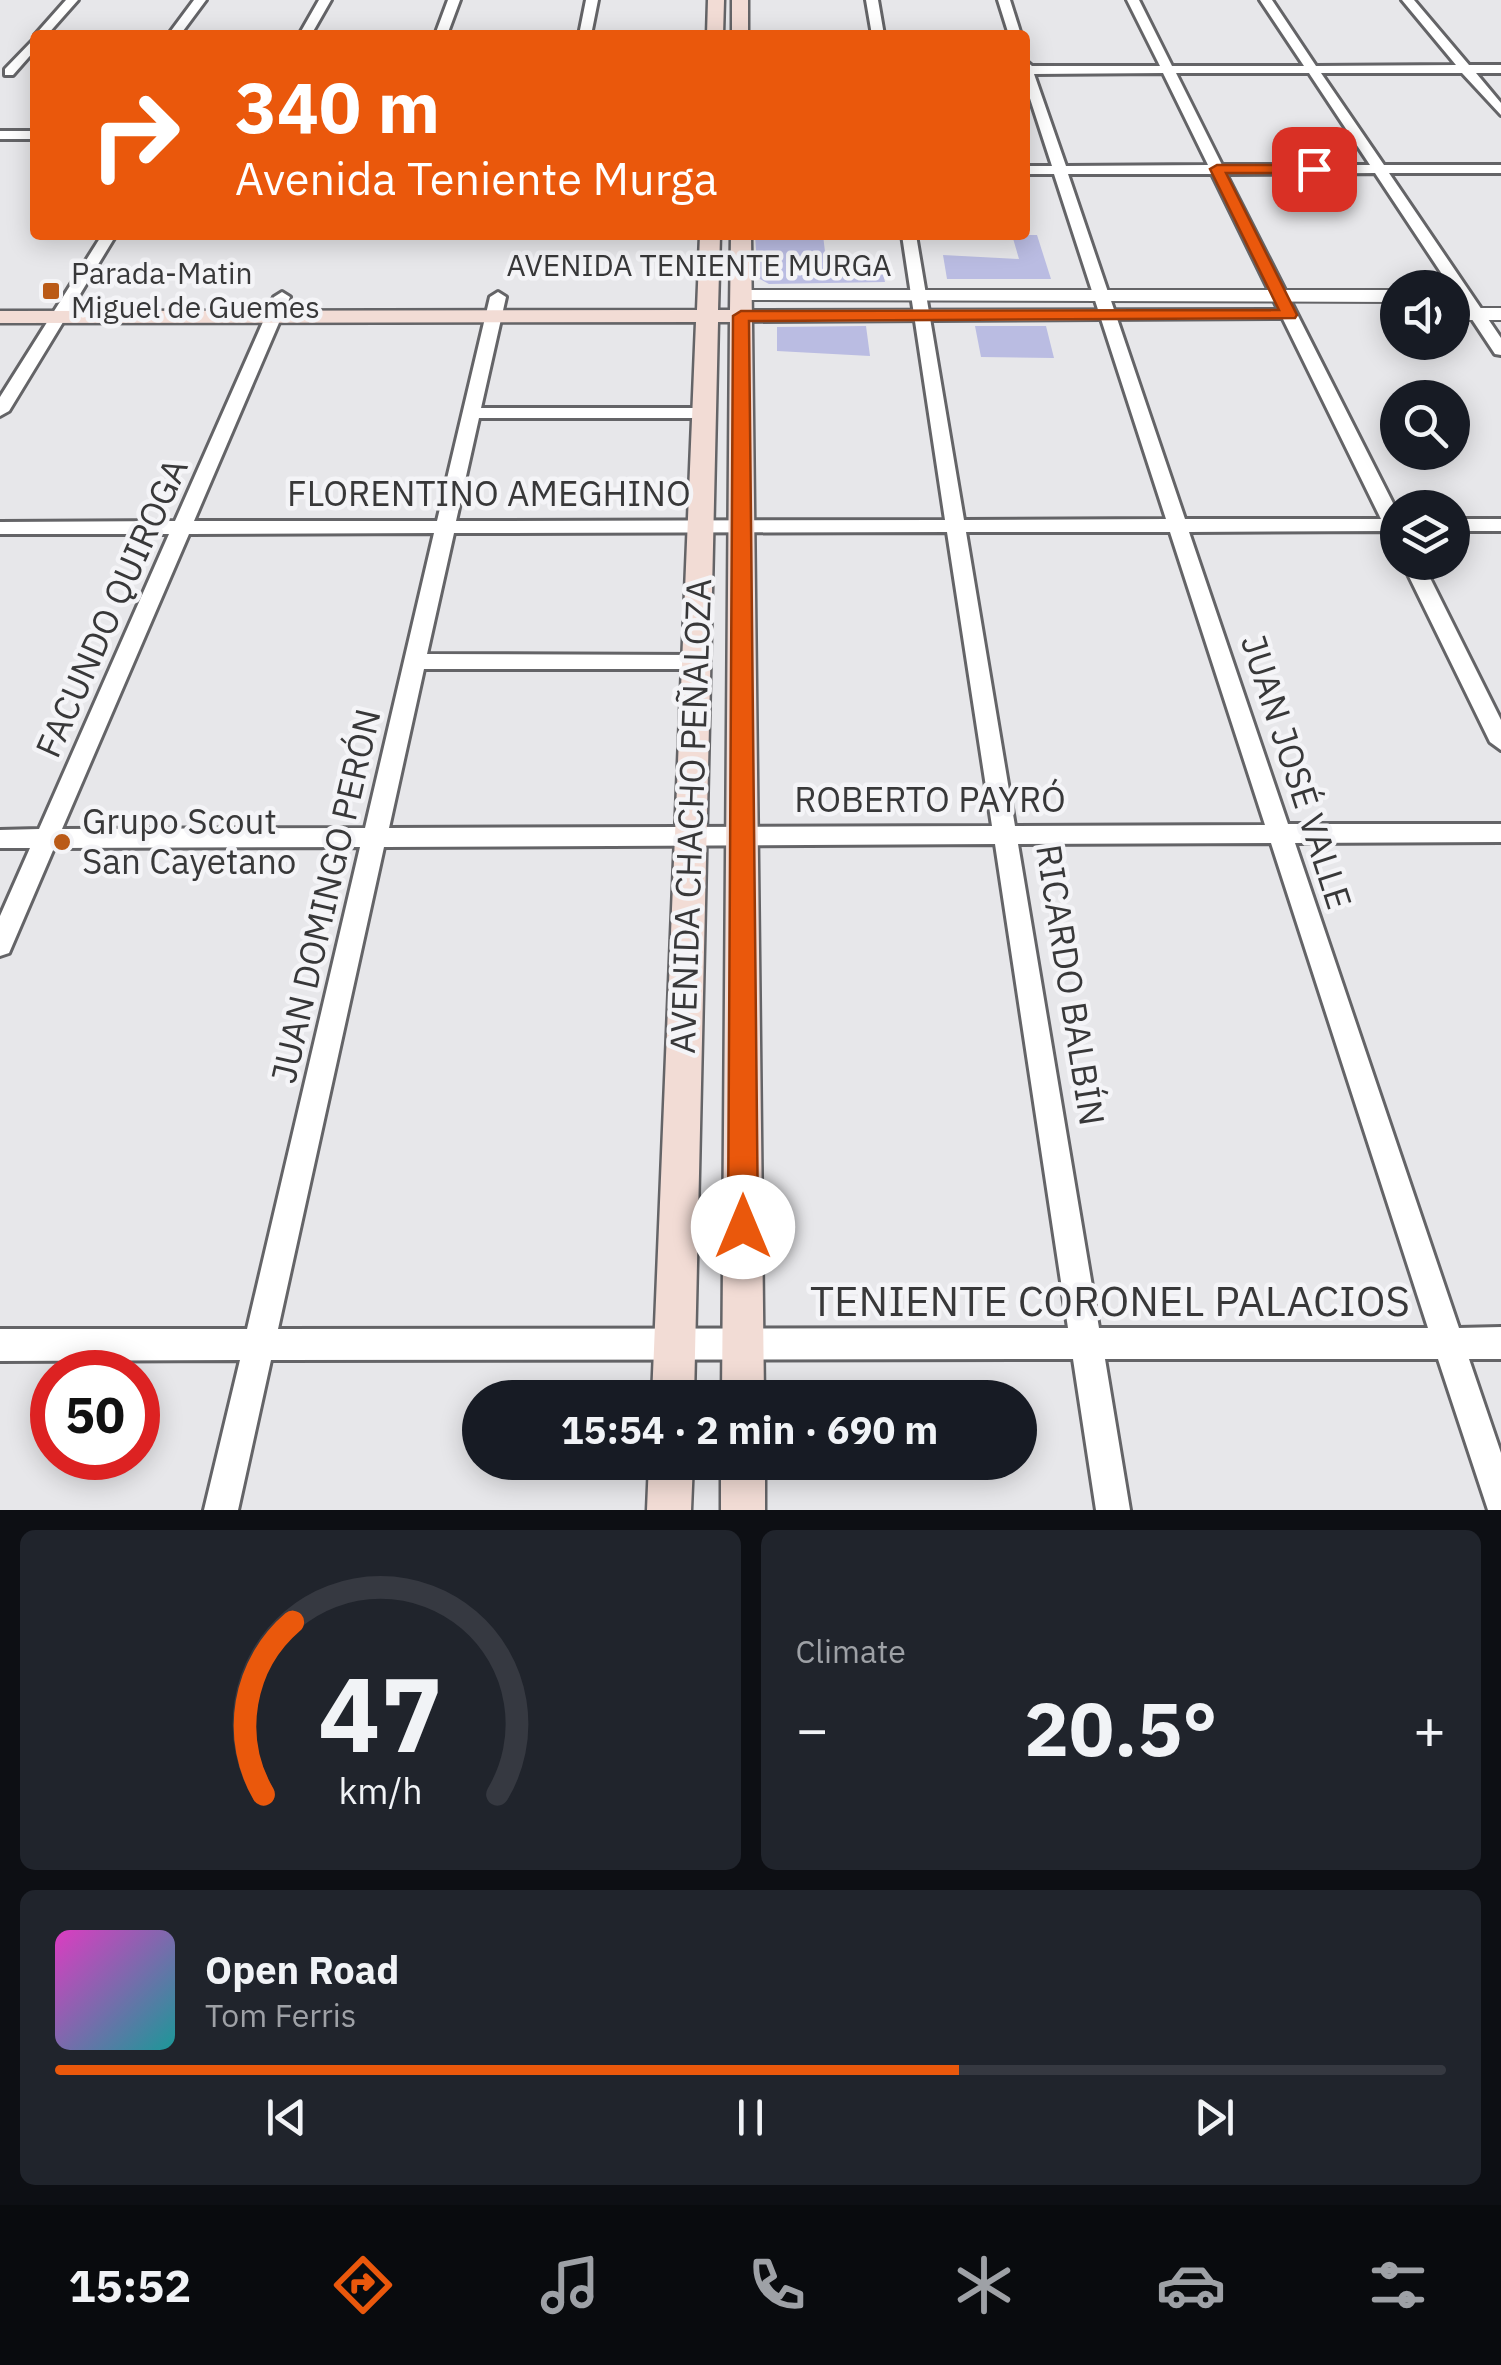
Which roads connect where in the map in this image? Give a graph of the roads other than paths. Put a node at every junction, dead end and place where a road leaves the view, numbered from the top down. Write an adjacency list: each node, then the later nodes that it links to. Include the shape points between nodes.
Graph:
1 (72, 0): 13 (street)
2 (200, 0): 14 (street)
3 (326, 0): 15 (street)
4 (454, 0): 16 (street)
5 (592, 0): 17 (street)
6 (716, 0): 18 (main road)
7 (740, 0): 19 (main road)
8 (872, 0): 20 (street)
9 (1004, 0): 21 (street)
10 (1133, 0): 24 (street)
11 (1266, 0): 25 (street)
12 (1408, 0): 26 (street)
13 (45, 30)
14 (178, 30)
15 (309, 30)
16 (443, 30)
17 (585, 30)
18 (715, 30)
19 (740, 30)
20 (877, 30)
21 (1013, 30)
22 (30, 47): 28 (street)
23 (1030, 68): 24 (street)
24 (1167, 69): 25 (street); 36 (street)
25 (1312, 69): 26 (street); 37 (street)
26 (1466, 69): 27 (street); 31 (street)
27 (1501, 69)
28 (4, 72): 29 (street)
29 (30, 72)
30 (1030, 80): 40 (street, JUAN JOSÉ VALLE)
31 (1501, 111)
32 (0, 121): 33 (street)
33 (30, 121)
34 (0, 136): 35 (street)
35 (30, 136)
36 (1217, 169): 37 (street); 40 (street); 55 (street)
37 (1379, 169): 38 (street); 45 (street)
38 (1501, 169)
39 (1030, 170): 40 (street)
40 (1059, 170): 54 (street, JUAN JOSÉ VALLE)
41 (105, 240): 56 (street)
42 (710, 240): 51 (main road, AVENIDA CHACHO PEÑALOZA)
43 (740, 240): 52 (main road, AVENIDA CHACHO PEÑALOZA)
44 (910, 240): 53 (street, RICARDO BALBÍN)
45 (1442, 270)
46 (1470, 296): 47 (street)
47 (1501, 296)
48 (0, 297): 56 (main road, AVENIDA TENIENTE MURGA)
49 (1380, 298): 55 (street, AVENIDA TENIENTE MURGA)
50 (496, 306): 51 (main road, AVENIDA TENIENTE MURGA); 57 (main road, AVENIDA TENIENTE MURGA); 66 (street, JUAN DOMINGO PERÓN)
51 (707, 306): 52 (main road, AVENIDA TENIENTE MURGA); 67 (main road, AVENIDA CHACHO PEÑALOZA)
52 (741, 306): 53 (street, AVENIDA TENIENTE MURGA); 73 (main road, AVENIDA CHACHO PEÑALOZA)
53 (921, 306): 54 (street, AVENIDA TENIENTE MURGA); 74 (street, RICARDO BALBÍN)
54 (1105, 306): 55 (street, AVENIDA TENIENTE MURGA); 70 (street, JUAN JOSÉ VALLE)
55 (1285, 306): 59 (street, AVENIDA TENIENTE MURGA); 68 (street)
56 (64, 307): 57 (main road, AVENIDA TENIENTE MURGA); 63 (main road, AVENIDA TENIENTE MURGA); 65 (street)
57 (278, 307): 75 (street, FACUNDO QUIROGA)
58 (1470, 308): 61 (street)
59 (1380, 313)
60 (1470, 314): 61 (street)
61 (1476, 314): 62 (street); 64 (street)
62 (1501, 314)
63 (0, 317)
64 (1501, 350)
65 (0, 411)
66 (472, 413): 67 (street); 76 (street, JUAN DOMINGO PERÓN)
67 (704, 414): 72 (main road, AVENIDA CHACHO PEÑALOZA)
68 (1380, 495)
69 (1501, 524): 71 (street)
70 (1178, 525): 74 (street, FLORENTINO AMEGHINO); 77 (street, FLORENTINO AMEGHINO); 84 (street, JUAN JOSÉ VALLE)
71 (1470, 525)
72 (700, 526): 73 (street, FLORENTINO AMEGHINO); 76 (street, FLORENTINO AMEGHINO); 81 (main road, AVENIDA CHACHO PEÑALOZA)
73 (741, 526): 74 (street, FLORENTINO AMEGHINO); 87 (main road, AVENIDA CHACHO PEÑALOZA)
74 (956, 526): 85 (street, RICARDO BALBÍN)
75 (183, 527): 76 (street, FLORENTINO AMEGHINO); 78 (street, FLORENTINO AMEGHINO); 90 (street, FACUNDO QUIROGA)
76 (447, 527): 80 (street, JUAN DOMINGO PERÓN)
77 (1380, 527)
78 (0, 528)
79 (1421, 580): 82 (street)
80 (416, 662): 81 (street); 88 (street, JUAN DOMINGO PERÓN)
81 (696, 662): 86 (main road, AVENIDA CHACHO PEÑALOZA)
82 (1501, 742)
83 (1501, 833): 84 (street, ROBERTO PAYRÓ)
84 (1280, 834): 85 (street, ROBERTO PAYRÓ); 92 (street, JUAN JOSÉ VALLE)
85 (1005, 835): 87 (street, ROBERTO PAYRÓ); 96 (street, RICARDO BALBÍN)
86 (691, 836): 87 (street, ROBERTO PAYRÓ); 88 (street, ROBERTO PAYRÓ); 94 (main road, AVENIDA CHACHO PEÑALOZA)
87 (742, 836): 95 (main road, AVENIDA CHACHO PEÑALOZA)
88 (376, 837): 90 (street, ROBERTO PAYRÓ); 97 (street, JUAN DOMINGO PERÓN)
89 (0, 839): 90 (street, ROBERTO PAYRÓ)
90 (46, 839): 91 (street, FACUNDO QUIROGA)
91 (0, 946)
92 (1448, 1342): 93 (street, TENIENTE CORONEL PALACIOS); 96 (street, TENIENTE CORONEL PALACIOS); 103 (street, JUAN JOSÉ VALLE)
93 (1501, 1342)
94 (674, 1344): 95 (street, TENIENTE CORONEL PALACIOS); 97 (street, TENIENTE CORONEL PALACIOS); 99 (main road, AVENIDA CHACHO PEÑALOZA)
95 (743, 1344): 96 (street, TENIENTE CORONEL PALACIOS); 100 (main road, AVENIDA CHACHO PEÑALOZA)
96 (1086, 1344): 107 (street, RICARDO BALBÍN)
97 (259, 1345): 98 (street, TENIENTE CORONEL PALACIOS); 104 (street, JUAN DOMINGO PERÓN)
98 (0, 1346)
99 (673, 1380)
100 (743, 1380)
101 (670, 1480): 105 (main road)
102 (743, 1480): 106 (main road)
103 (1501, 1502)
104 (222, 1510)
105 (669, 1510)
106 (743, 1510)
107 (1113, 1510)

